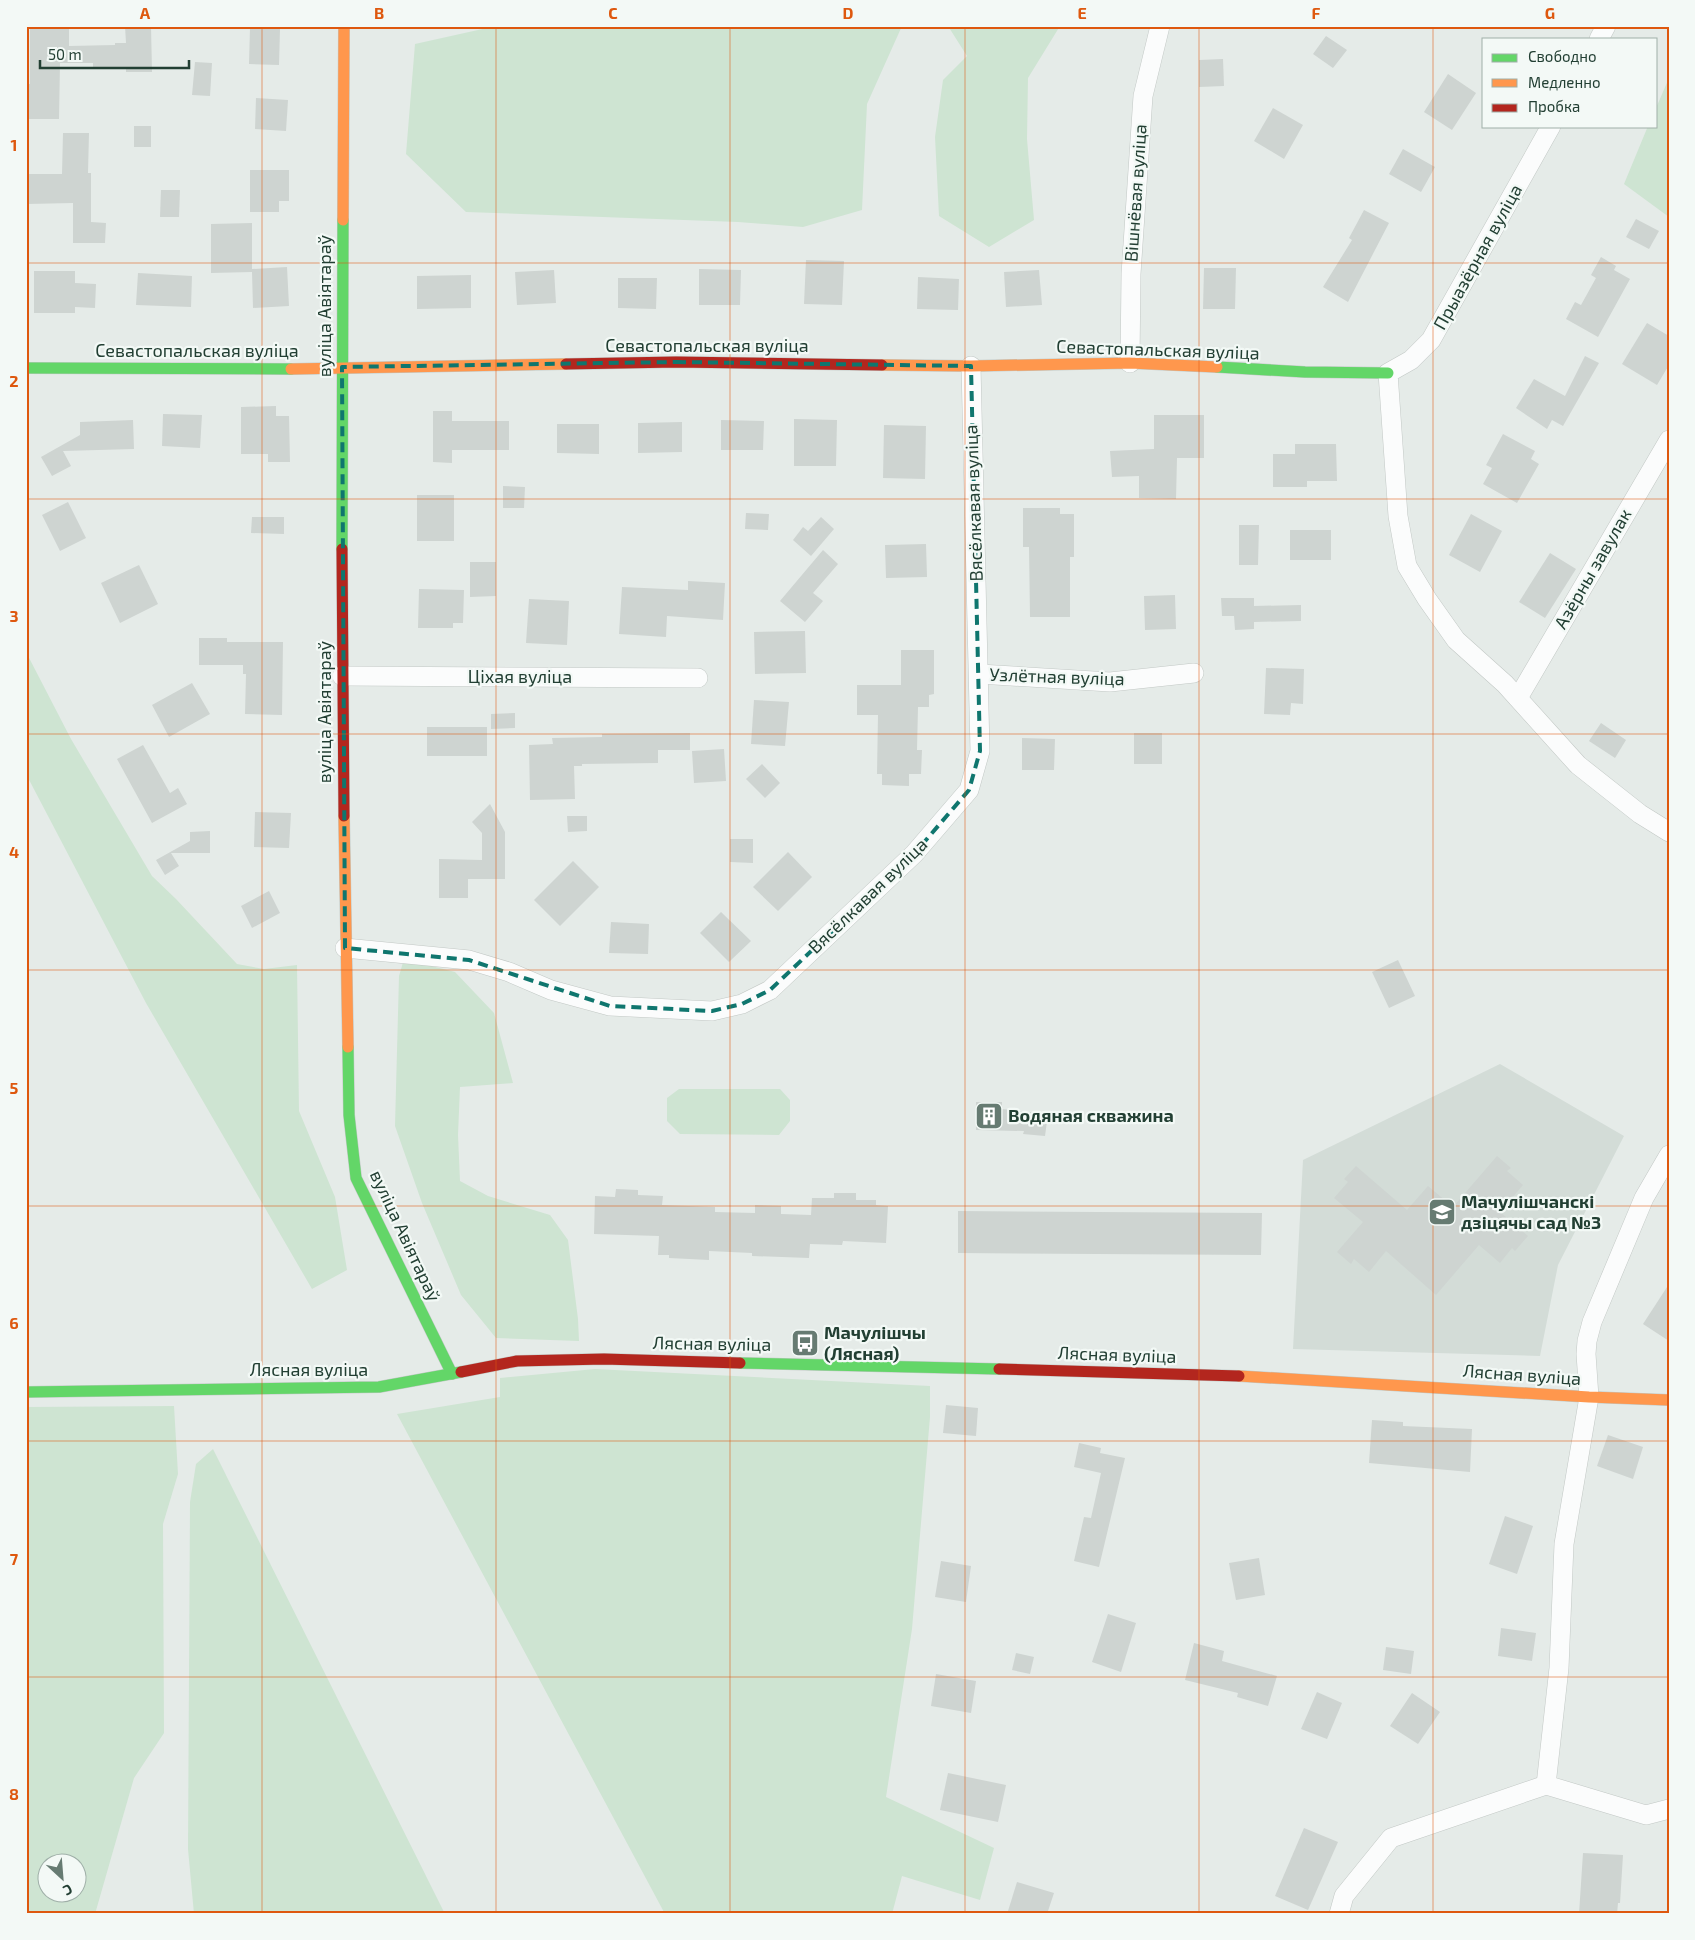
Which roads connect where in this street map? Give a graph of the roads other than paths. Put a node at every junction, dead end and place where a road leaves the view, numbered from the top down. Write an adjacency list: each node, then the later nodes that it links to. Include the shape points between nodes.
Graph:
1 (344, 26): 8 (street, вуліца Авіятараў)
2 (1160, 26): 6 (street, Вішнёвая вуліца, via 1143,96 1131,274)
3 (1606, 26): 4 (street)
4 (1600, 38)
5 (1550, 128): 10 (street, Прыазёрная вуліца, via 1431,340 1411,360)
6 (1130, 363): 7 (street, Севастопальская вуліца); 10 (street, Севастопальская вуліца)
7 (971, 366): 8 (street, Севастопальская вуліца, via 676,362); 13 (street, Вясёлкавая вуліца)
8 (342, 367): 9 (street, Севастопальская вуліца); 14 (street, вуліца Авіятараў)
9 (26, 368)
10 (1388, 373): 16 (street, via 1398,516 1407,566 1456,640)
11 (1669, 440): 16 (street, Азёрны завулак)
12 (1194, 673): 13 (street, Узлётная вуліца, via 1110,682)
13 (979, 674): 18 (street, Вясёлкавая вуліца, via 980,751 969,790 908,860 770,990 742,1004 712,1011 610,1006 551,990 510,972 469,960)
14 (342, 676): 15 (street, Ціхая вуліца); 18 (street, вуліца Авіятараў)
15 (698, 678)
16 (1518, 698): 17 (street, via 1578,765 1640,814)
17 (1669, 832)
18 (345, 948): 20 (street, вуліца Авіятараў, via 349,1115 356,1178)
19 (1669, 1155): 22 (street, via 1644,1198 1592,1322 1586,1354)
20 (452, 1374): 21 (street, Лясная вуліца, via 379,1387); 22 (street, Лясная вуліца, via 517,1361 604,1359 1215,1375)
21 (26, 1392)
22 (1589, 1397): 23 (street, Лясная вуліца); 24 (street, via 1564,1544 1559,1668)
23 (1669, 1400)
24 (1546, 1785): 25 (street, via 1646,1815); 26 (street, via 1391,1838 1344,1896)
25 (1669, 1809)
26 (1339, 1914)

